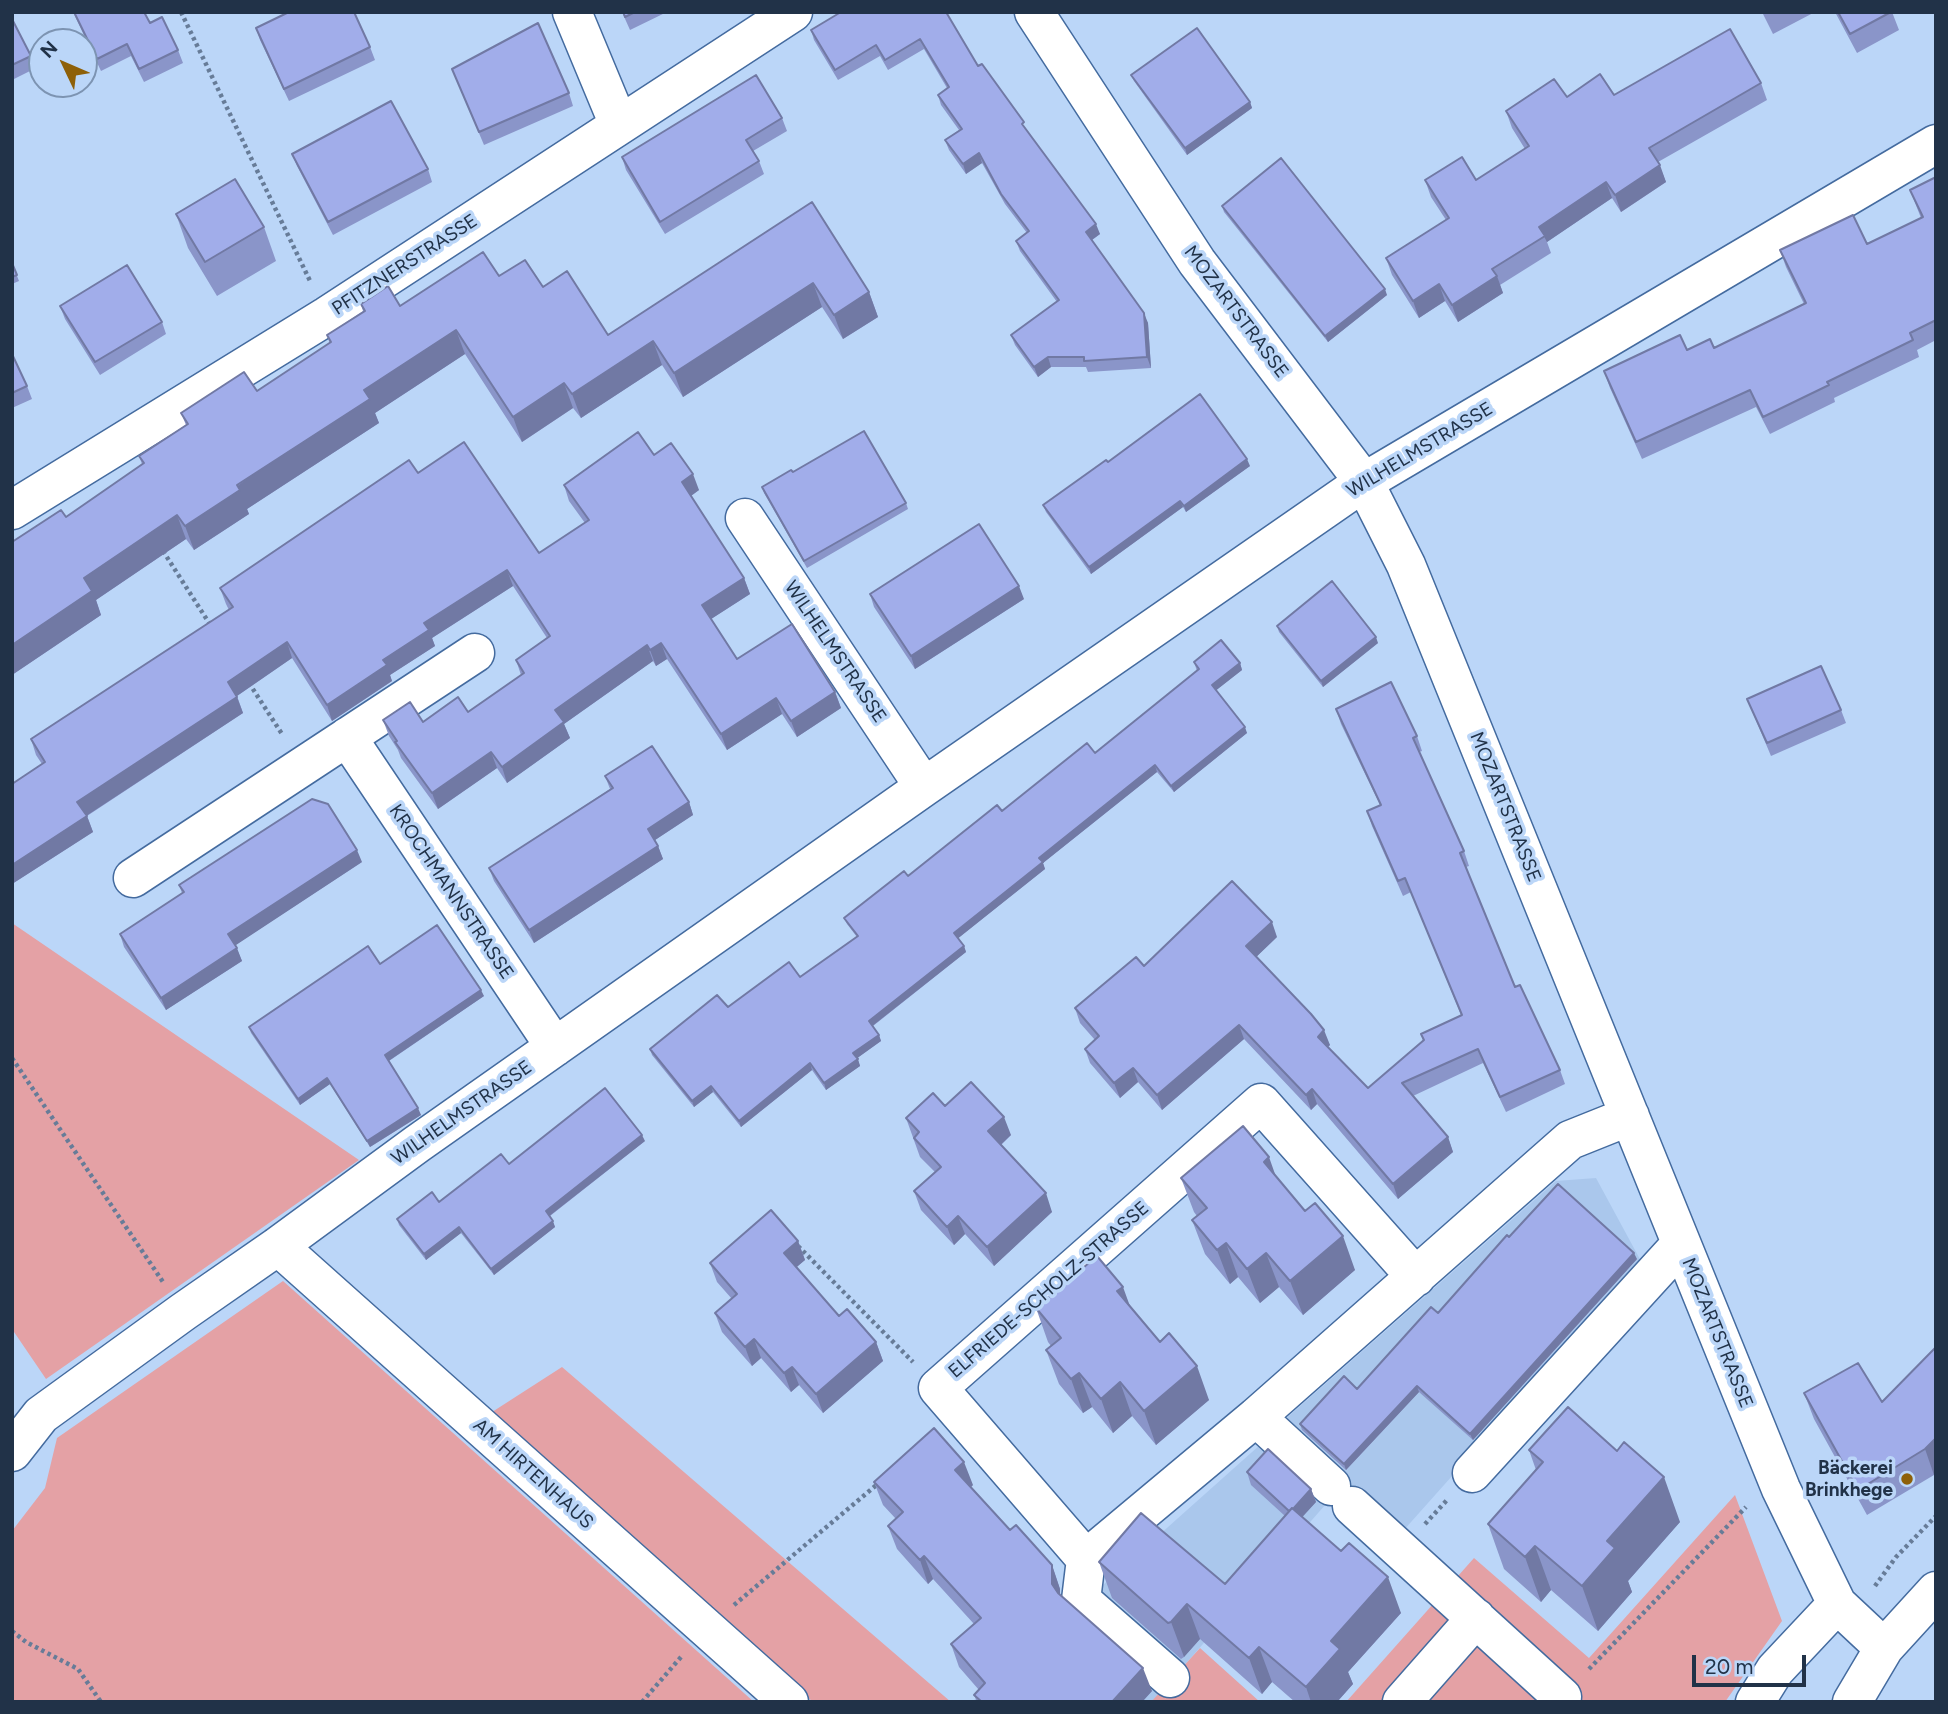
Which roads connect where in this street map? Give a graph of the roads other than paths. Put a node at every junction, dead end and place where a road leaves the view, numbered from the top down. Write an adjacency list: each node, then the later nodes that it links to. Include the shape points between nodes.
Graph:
1 (572, 12): 4 (street)
2 (793, 12): 4 (street, PFITZNERSTRASSE)
3 (1034, 12): 6 (street, MOZARTSTRASSE, via 1197,262)
4 (619, 125): 7 (street, PFITZNERSTRASSE, via 327,316)
5 (1936, 144): 6 (street, WILHELMSTRASSE)
6 (1364, 482): 11 (street, WILHELMSTRASSE); 14 (street, MOZARTSTRASSE, via 1406,565)
7 (12, 510)
8 (745, 518): 11 (street, WILHELMSTRASSE)
9 (475, 653): 10 (street)
10 (347, 737): 12 (street); 13 (street, KROCHMANNSTRASSE)
11 (924, 787): 13 (street, WILHELMSTRASSE)
12 (133, 878)
13 (555, 1048): 16 (street, WILHELMSTRASSE)
14 (1630, 1116): 15 (street, MOZARTSTRASSE); 17 (street, via 1570,1140)
15 (1681, 1244): 20 (street); 23 (street, MOZARTSTRASSE, via 1781,1489)
16 (278, 1246): 19 (street, WILHELMSTRASSE, via 41,1415); 28 (street, AM HIRTENHAUS)
17 (1416, 1277): 18 (street); 21 (street, ELFRIEDE-SCHOLZ-STRASSE, via 1261,1103 938,1388)
18 (1256, 1418): 21 (street); 24 (street)
19 (12, 1452)
20 (1472, 1473)
21 (1086, 1559): 26 (street, via 1081,1600)
22 (1936, 1591): 25 (street)
23 (1837, 1604): 25 (street, MOZARTSTRASSE); 30 (street, via 1775,1670)
24 (1476, 1618): 27 (street); 29 (street)
25 (1884, 1648): 31 (street)
26 (1170, 1678)
27 (1562, 1697)
28 (789, 1702)
29 (1402, 1702)
30 (1755, 1702)
31 (1852, 1702)

